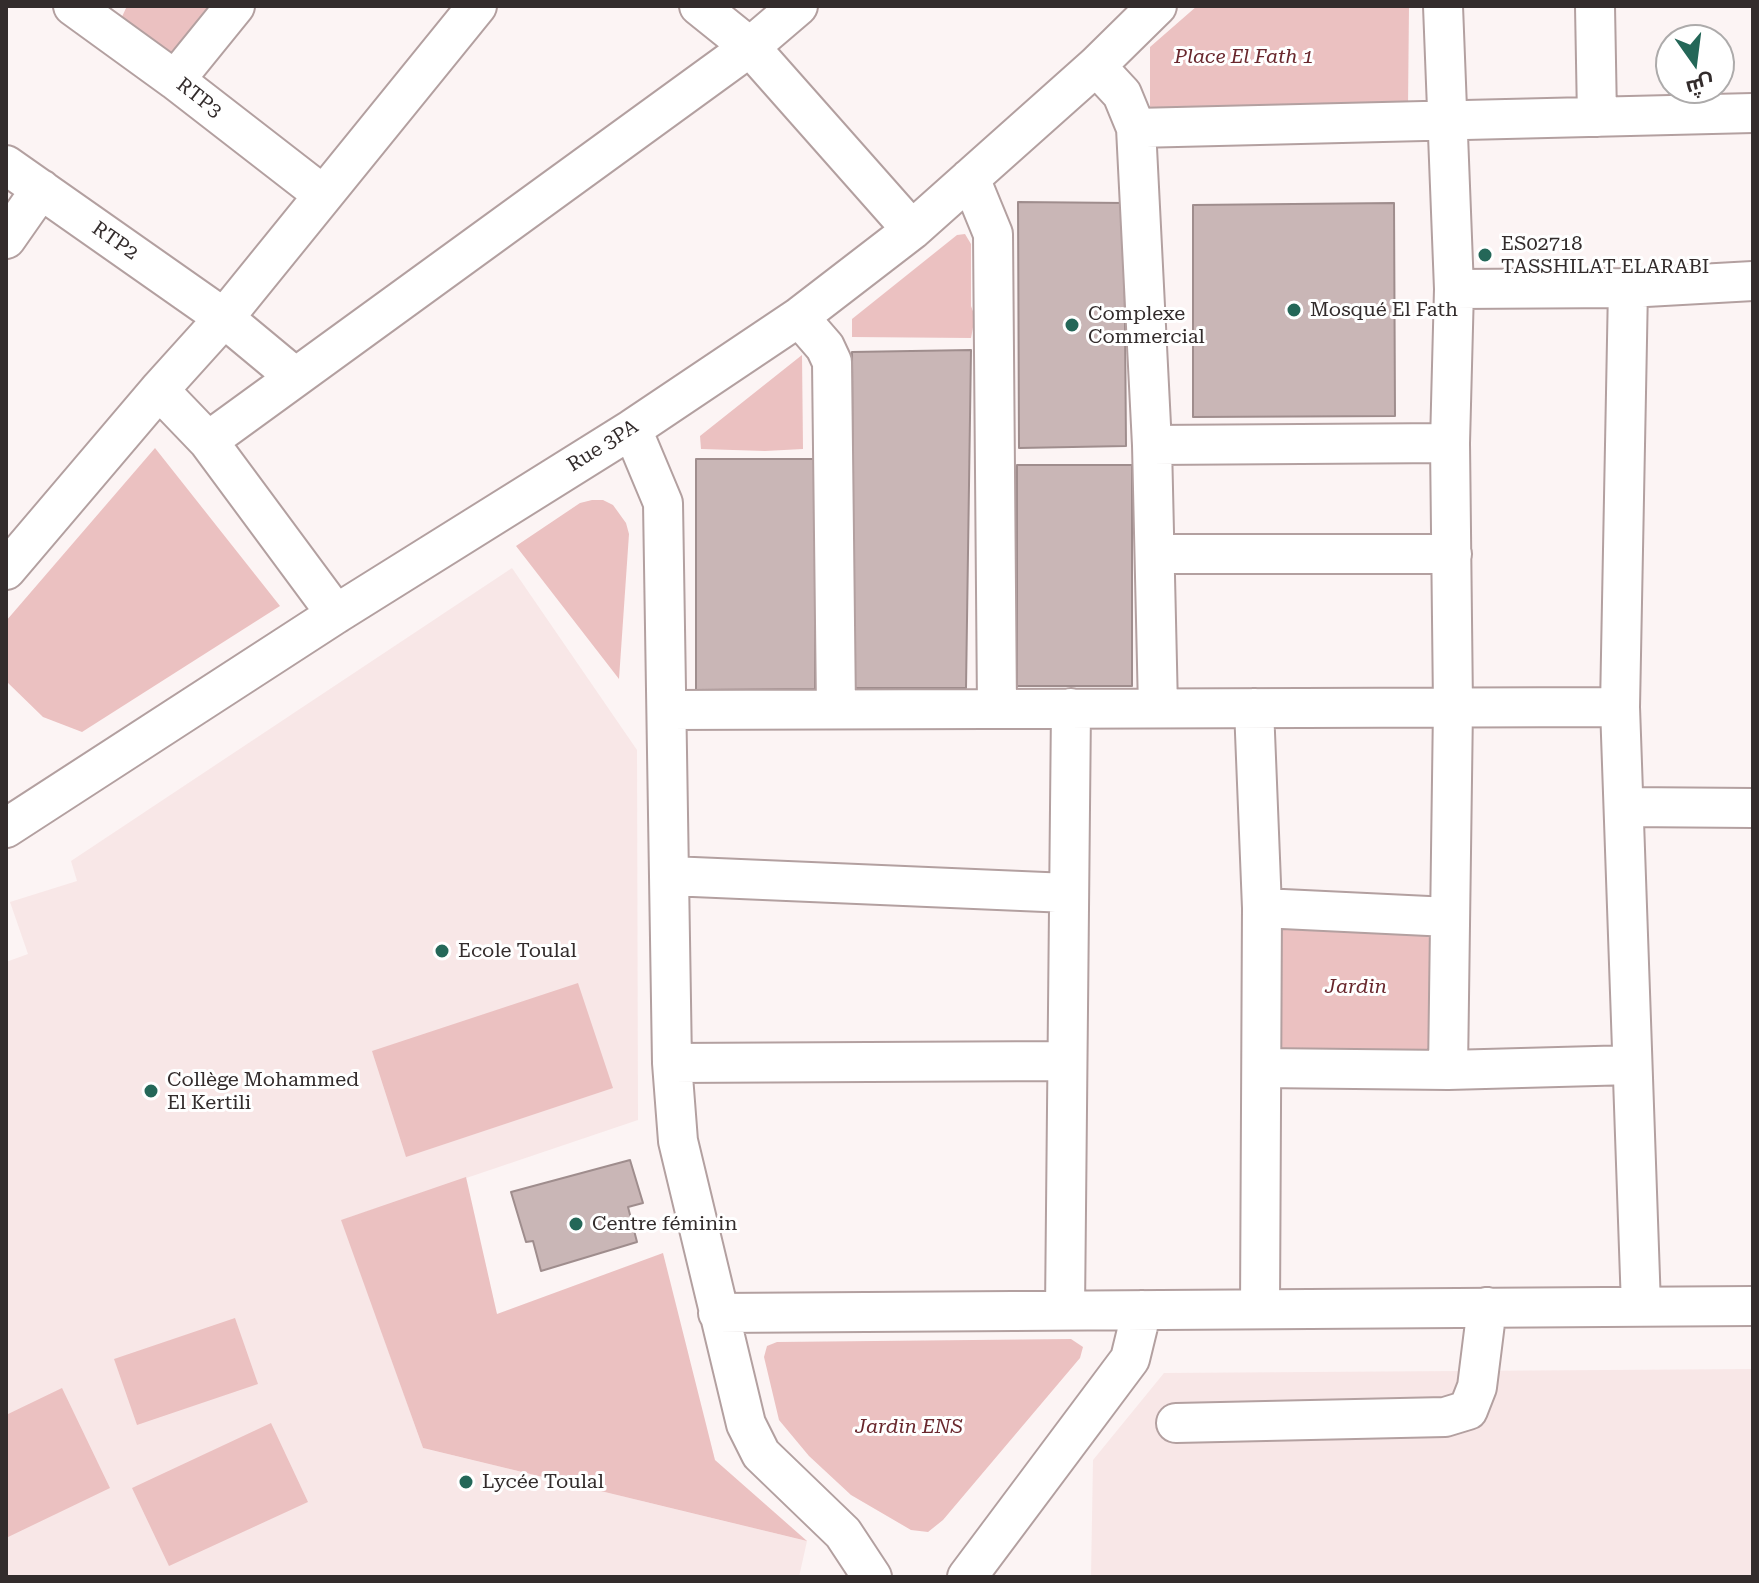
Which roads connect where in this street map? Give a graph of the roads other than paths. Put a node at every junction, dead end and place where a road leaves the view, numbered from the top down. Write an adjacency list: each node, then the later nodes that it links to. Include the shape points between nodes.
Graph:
1 (235, 6): 11 (street)
2 (477, 6): 19 (street)
3 (699, 6): 9 (street)
4 (798, 6): 9 (street)
5 (1157, 6): 10 (street, Rue 3PA)
6 (1443, 6): 14 (street)
7 (1595, 6): 13 (street)
8 (93, 12): 11 (street, RTP3)
9 (750, 47): 20 (street); 27 (street)
10 (1096, 66): 15 (street, via 1122,94); 17 (street, Rue 3PA)
11 (175, 80): 19 (street, RTP3)
12 (1753, 113): 13 (street)
13 (1597, 117): 14 (street)
14 (1447, 121): 15 (street); 24 (street)
15 (1136, 128): 32 (street)
16 (6, 165): 18 (street, RTP2)
17 (970, 178): 20 (street, Rue 3PA); 39 (street, via 993,234)
18 (41, 189): 21 (street); 26 (street, RTP2)
19 (322, 194): 26 (street)
20 (912, 230): 25 (street, Rue 3PA)
21 (6, 239)
22 (1753, 281): 23 (street)
23 (1628, 288): 24 (street); 38 (street)
24 (1454, 289): 31 (street)
25 (799, 317): 29 (street, Rue 3PA); 43 (street, via 832,362)
26 (224, 318): 27 (street, RTP2); 28 (street)
27 (295, 377): 30 (street)
28 (159, 390): 30 (street); 35 (street)
29 (632, 429): 36 (street, Rue 3PA); 44 (street, via 663,503)
30 (208, 441): 36 (street)
31 (1450, 443): 32 (street); 34 (street)
32 (1152, 445): 33 (street)
33 (1155, 554): 34 (street); 41 (street)
34 (1452, 554): 37 (street)
35 (6, 570)
36 (336, 614): 47 (street, Rue 3PA)
37 (1453, 707): 38 (street); 42 (street); 51 (street)
38 (1620, 707): 45 (street)
39 (997, 708): 40 (street); 43 (street)
40 (1071, 708): 41 (street); 49 (street)
41 (1158, 708): 42 (street)
42 (1254, 708): 50 (street)
43 (836, 709): 44 (street)
44 (667, 710): 48 (street)
45 (1625, 807): 46 (street); 54 (street)
46 (1753, 808)
47 (6, 828)
48 (670, 876): 49 (street); 53 (street)
49 (1068, 893): 52 (street)
50 (1262, 908): 51 (street); 55 (street)
51 (1449, 917): 56 (street)
52 (1066, 1061): 53 (street); 61 (street)
53 (672, 1063): 63 (street, via 678,1141)
54 (1632, 1065): 56 (street); 57 (street)
55 (1262, 1068): 56 (street); 60 (street)
56 (1448, 1070)
57 (1641, 1306): 58 (street); 59 (street)
58 (1753, 1306)
59 (1487, 1307): 60 (street); 64 (street, via 1477,1387 1468,1410 1445,1417)
60 (1260, 1309): 62 (street)
61 (1065, 1310): 62 (street); 63 (street)
62 (1142, 1310): 66 (street, via 1130,1359)
63 (718, 1313): 65 (street, via 746,1424 761,1454 843,1533)
64 (1176, 1423)
65 (872, 1577)
66 (967, 1577)

